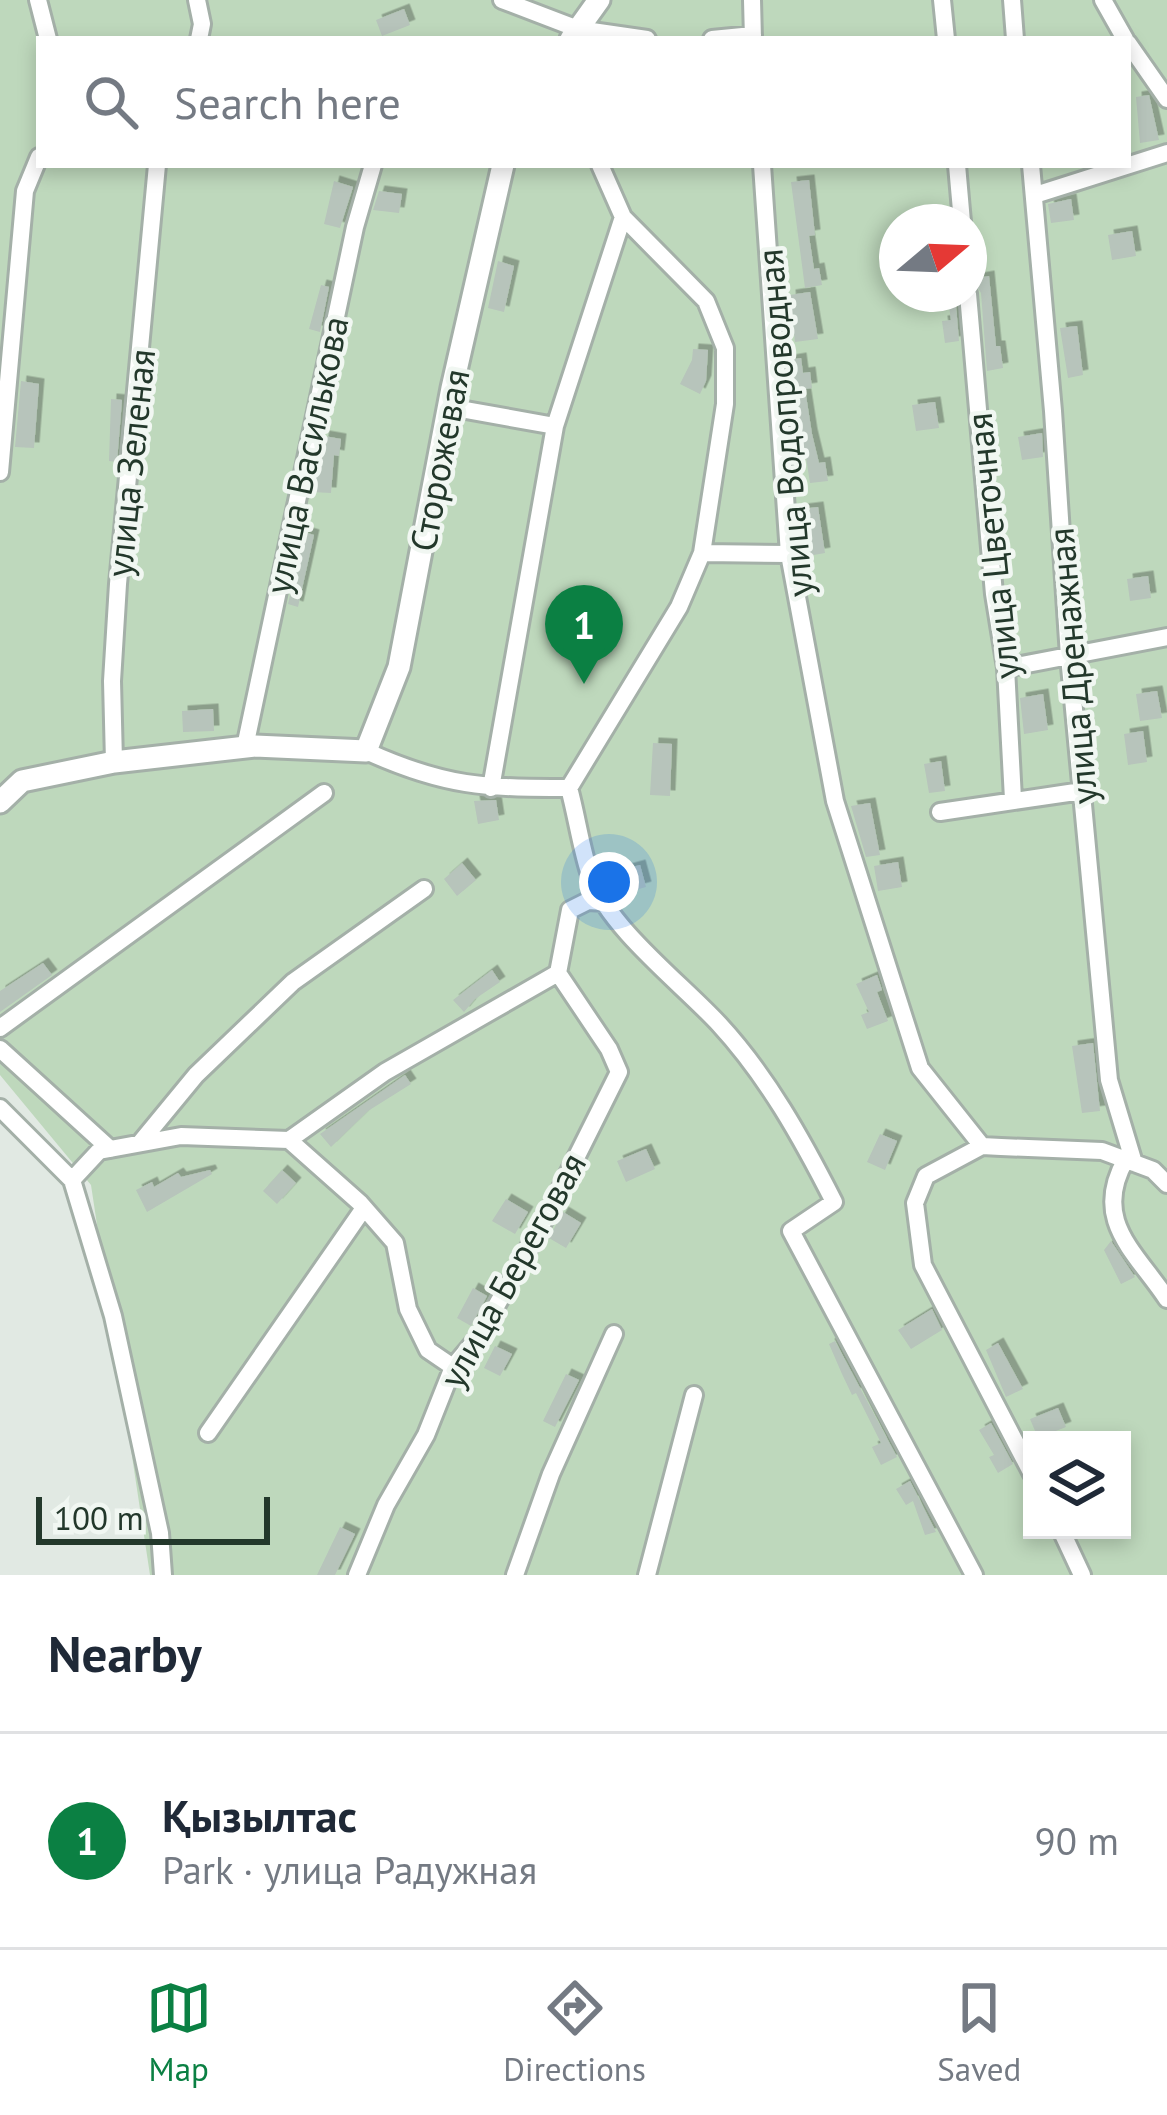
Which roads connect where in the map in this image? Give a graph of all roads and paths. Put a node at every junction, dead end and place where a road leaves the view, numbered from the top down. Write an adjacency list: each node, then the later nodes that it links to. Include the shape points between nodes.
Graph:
1 (38, 0): 10 (street)
2 (197, 0): 11 (street)
3 (502, 0): 9 (street)
4 (599, 0): 9 (street)
5 (752, 0): 12 (street)
6 (943, 0): 13 (street)
7 (1012, 0): 14 (street)
8 (1102, 0): 15 (street)
9 (574, 34)
10 (47, 36)
11 (200, 36)
12 (753, 36)
13 (946, 36)
14 (1015, 36)
15 (1124, 36)
16 (1131, 47): 17 (street)
17 (1167, 99)
18 (1167, 153): 20 (street)
19 (36, 164): 35 (street, via 25,191)
20 (1131, 164)
21 (157, 168): 43 (street, улица Зеленая, via 118,584)
22 (372, 168): 41 (street, улица Василькова)
23 (502, 168): 33 (street, Сторожевая)
24 (601, 168): 31 (street)
25 (762, 168): 37 (street, улица Водопроводная)
26 (957, 168): 30 (street)
27 (1031, 168): 29 (street, улица Дренажная)
28 (1120, 168): 29 (street)
29 (1035, 195): 39 (street, улица Дренажная)
30 (960, 204)
31 (623, 217): 34 (street); 36 (street, via 706,301 725,348 725,404)
32 (970, 312): 40 (street, улица Цветочная)
33 (448, 407): 34 (street); 42 (street, Сторожевая, via 399,668)
34 (555, 426): 45 (street)
35 (0, 472)
36 (702, 554): 37 (street); 46 (street, via 679,607)
37 (789, 554): 60 (street, улица Водопроводная, via 836,801 920,1068)
38 (1167, 637): 39 (street)
39 (1069, 656): 40 (street); 47 (street, улица Дренажная)
40 (1006, 668): 49 (street, улица Цветочная)
41 (245, 747): 42 (street); 43 (street)
42 (366, 751): 45 (street, via 414,773)
43 (114, 762): 44 (street)
44 (11, 783): 50 (street)
45 (491, 788): 46 (street)
46 (569, 788): 53 (street)
47 (1082, 791): 49 (street); 62 (street, улица Дренажная, via 1109,1080)
48 (324, 793): 55 (street)
49 (1013, 799): 51 (street)
50 (0, 802)
51 (940, 812)
52 (424, 889): 59 (street, via 293,982 196,1075)
53 (605, 902): 54 (street, via 570,910); 77 (street, via 719,1024 788,1114 834,1202 791,1231)
54 (558, 973): 58 (street, via 385,1072); 68 (street, улица Береговая, via 619,1072 480,1335)
55 (0, 1028)
56 (0, 1049): 61 (street)
57 (0, 1108): 63 (street)
58 (289, 1140): 59 (street, via 181,1136); 65 (street)
59 (139, 1144): 61 (street)
60 (982, 1146): 62 (street, via 1102,1150); 71 (street, via 926,1176 916,1203 923,1265)
61 (110, 1150): 63 (street)
62 (1130, 1161): 64 (street); 66 (street, via 1119,1172 1112,1214)
63 (72, 1180): 73 (street, via 113,1316)
64 (1167, 1184)
65 (364, 1208): 68 (street, via 395,1243 408,1310 428,1350); 70 (street)
66 (1167, 1299)
67 (614, 1334): 75 (street, via 550,1474)
68 (453, 1367): 74 (street, улица Береговая)
69 (694, 1395): 76 (street)
70 (208, 1432)
71 (1023, 1457)
72 (1065, 1539): 78 (street)
73 (163, 1575)
74 (357, 1575)
75 (515, 1575)
76 (647, 1575)
77 (974, 1575)
78 (1082, 1575)

